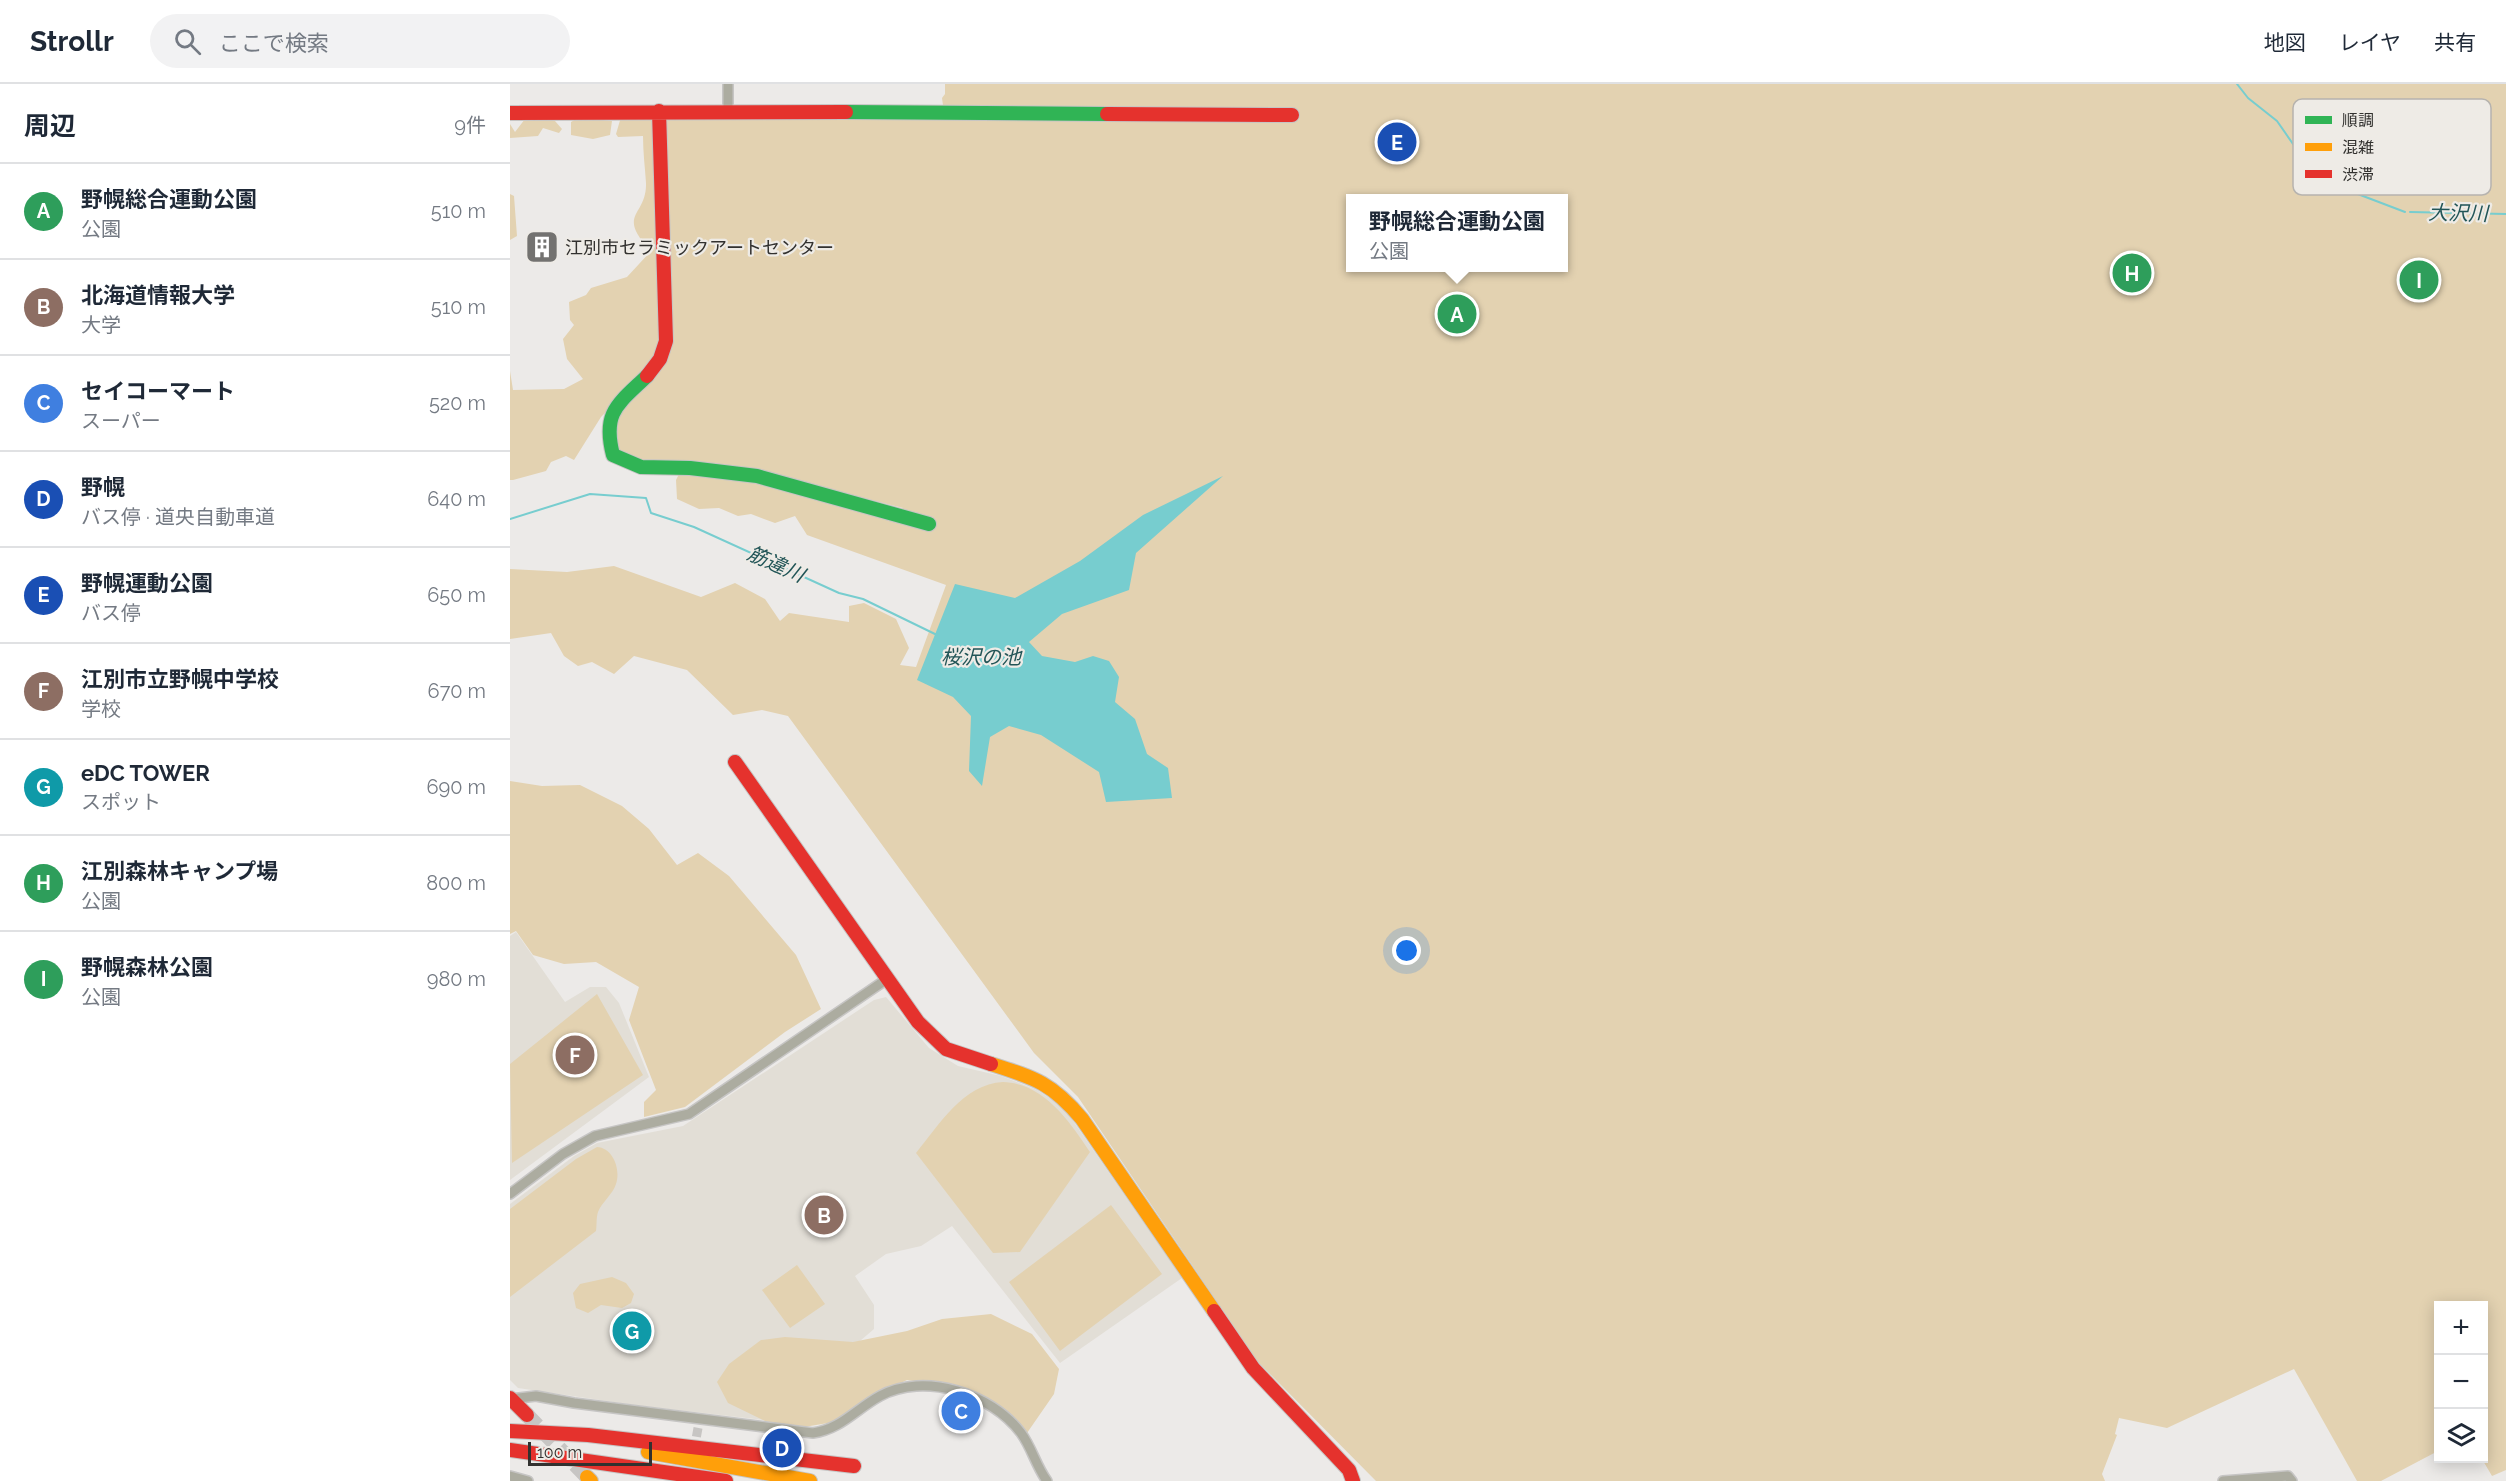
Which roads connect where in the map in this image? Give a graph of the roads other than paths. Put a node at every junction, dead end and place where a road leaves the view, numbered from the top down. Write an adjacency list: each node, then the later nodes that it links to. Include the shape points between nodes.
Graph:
1 (728, 84): 3 (street)
2 (659, 111): 3 (main road); 4 (main road); 6 (main road, via 666,341 661,363 611,413 606,436 613,455 641,467 757,476)
3 (728, 111): 5 (main road)
4 (510, 113)
5 (1292, 115)
6 (929, 524)
7 (735, 762): 8 (main road)
8 (887, 979): 9 (street, via 689,1114 595,1136 563,1154); 22 (main road, via 918,1022 946,1049 1038,1079 1063,1096 1253,1368 1349,1470)
9 (510, 1194)
10 (510, 1398): 11 (main road); 21 (street, via 543,1397 813,1433 829,1431 880,1396 919,1385 981,1400 1020,1432)
11 (527, 1415)
12 (510, 1433): 14 (main road, via 599,1437); 20 (main road, via 663,1454)
13 (510, 1450): 15 (main road)
14 (854, 1466)
15 (682, 1473): 18 (main road); 19 (main road)
16 (510, 1476): 17 (street)
17 (528, 1481)
18 (710, 1481)
19 (726, 1481)
20 (810, 1481)
21 (1047, 1481)
22 (1353, 1481)
23 (2223, 1481): 24 (street)
24 (2232, 1481): 25 (street, via 2288,1476)
25 (2292, 1481)

